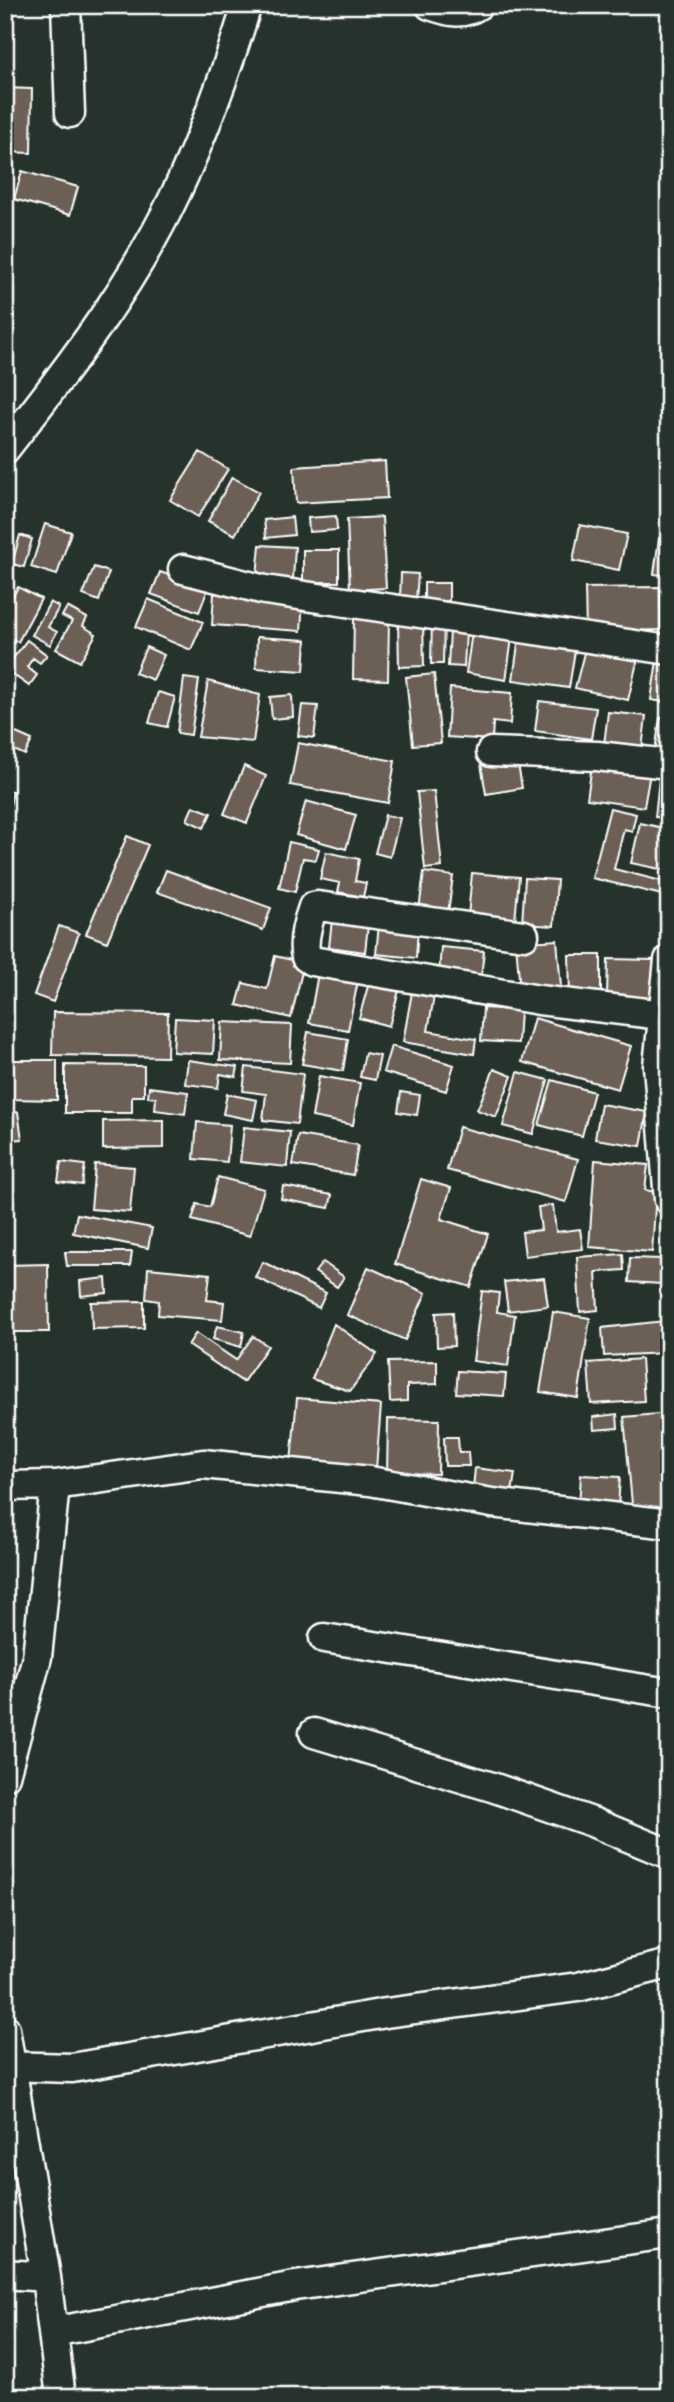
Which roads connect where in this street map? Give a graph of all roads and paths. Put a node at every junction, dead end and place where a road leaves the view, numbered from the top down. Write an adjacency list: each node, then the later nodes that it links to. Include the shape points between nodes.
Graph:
1 (66, 5): 5 (street)
2 (247, 5): 6 (street, via 209,115 174,197 126,283)
3 (430, 5): 4 (street, via 449,12 468,12)
4 (478, 5)
5 (70, 113)
6 (5, 449)
7 (183, 569): 8 (street, via 265,590)
8 (669, 650)
9 (491, 752): 10 (street)
10 (669, 764)
11 (524, 935): 13 (street, via 318,906 311,913 304,950 312,961 455,988)
12 (669, 960): 13 (street)
13 (662, 1015): 14 (street, via 658,1066)
14 (669, 1200)
15 (55, 1485): 16 (street); 17 (street, via 203,1464 370,1480 492,1503); 21 (street, via 37,1657)
16 (5, 1486)
17 (669, 1524)
18 (324, 1638): 19 (street)
19 (669, 1693)
20 (314, 1733): 22 (street, via 492,1787)
21 (6, 1770)
22 (669, 1854)
23 (669, 1964): 25 (street, via 578,1987 386,2012 85,2066)
24 (5, 2029): 25 (street)
25 (7, 2066): 28 (street)
26 (669, 2234): 29 (street, via 295,2286)
27 (5, 2274): 28 (street)
28 (47, 2277): 29 (street)
29 (53, 2332): 30 (street)
30 (61, 2397)

